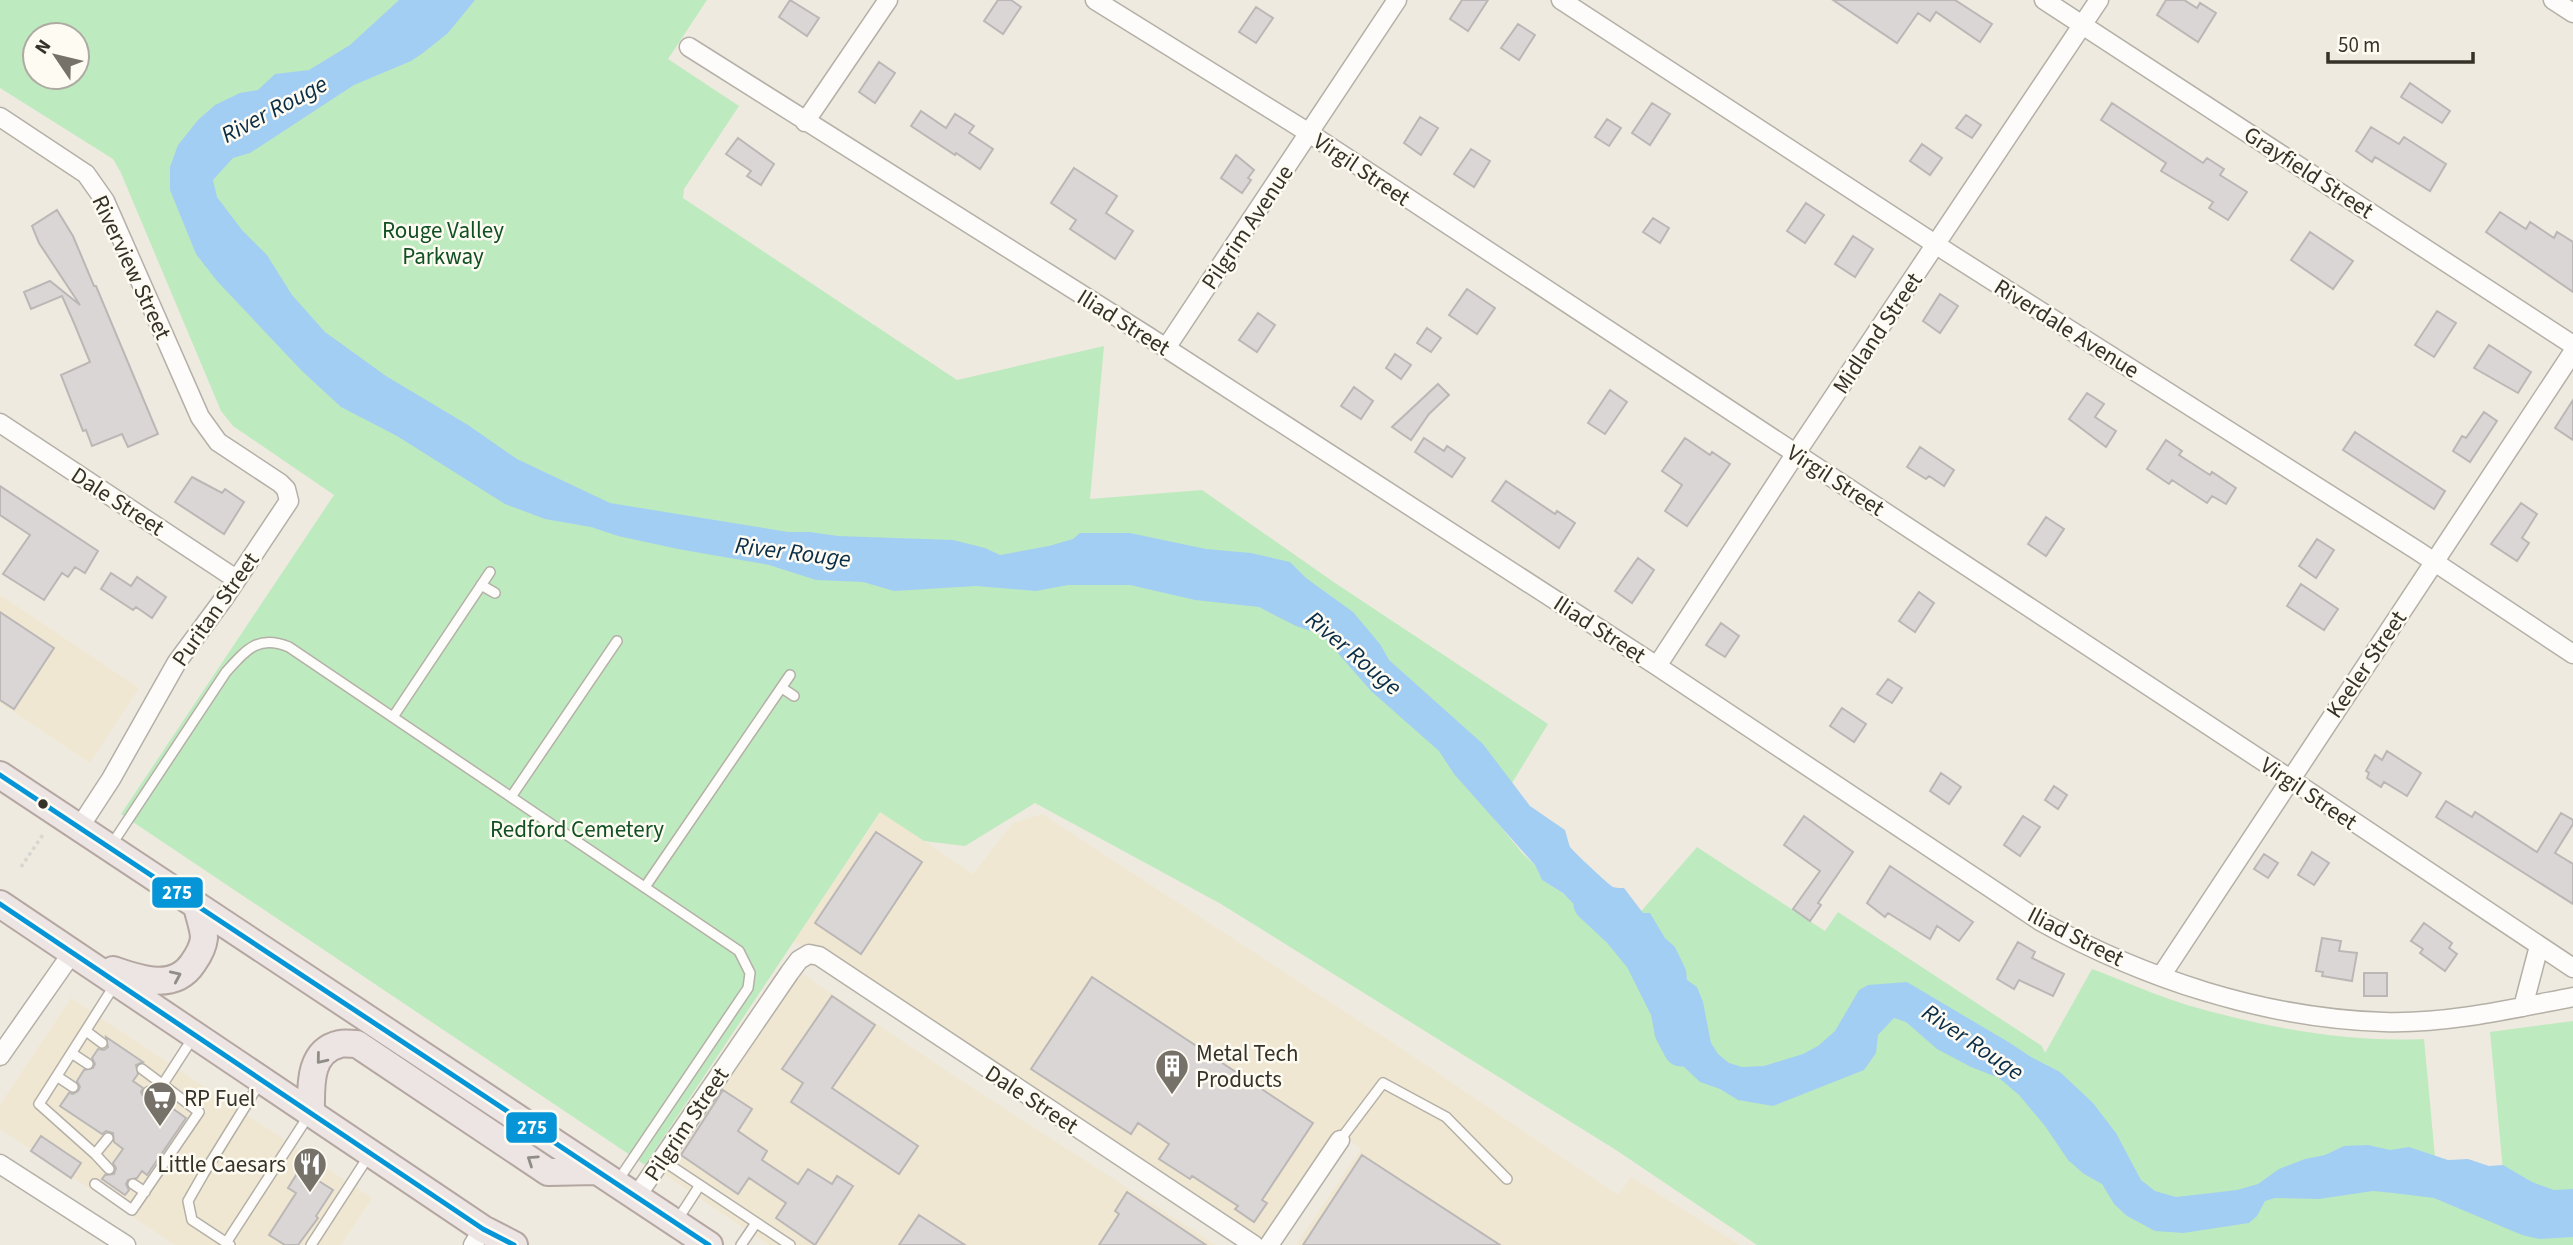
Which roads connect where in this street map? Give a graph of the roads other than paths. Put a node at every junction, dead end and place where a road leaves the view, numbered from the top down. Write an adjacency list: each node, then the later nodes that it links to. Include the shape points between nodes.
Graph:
1 (888, 0): 12 (street)
2 (1095, 0): 13 (street, Virgil Street)
3 (1397, 0): 13 (street, Pilgrim Avenue)
4 (1561, 0): 14 (street, Riverdale Avenue)
5 (2044, 0): 9 (street, Grayfield Street)
6 (2099, 0): 9 (street, Midland Street)
7 (2553, 0): 8 (street)
8 (2573, 13)
9 (2082, 25): 14 (street, Midland Street); 15 (street, Grayfield Street)
10 (689, 47): 12 (street, Iliad Street)
11 (0, 117): 18 (street, Riverview Street, via 86,174 105,201)
12 (805, 122): 16 (street, Iliad Street)
13 (1309, 133): 16 (street, Pilgrim Avenue); 20 (street, Virgil Street)
14 (1936, 245): 20 (street, Midland Street); 21 (street, Riverdale Avenue)
15 (2573, 345)
16 (1166, 348): 28 (street, Iliad Street)
17 (2573, 352): 21 (street, Keeler Street)
18 (200, 418): 23 (street, Puritan Street, via 218,442 280,483 289,501)
19 (0, 423): 23 (street, Dale Street)
20 (1796, 453): 28 (street, Midland Street); 34 (street, Virgil Street)
21 (2434, 563): 27 (street, Riverdale Avenue); 34 (street, Keeler Street)
22 (490, 572): 24 (lane)
23 (236, 579): 36 (street, Puritan Street, via 177,662)
24 (481, 585): 25 (lane); 32 (lane)
25 (495, 593)
26 (617, 641): 35 (lane)
27 (2573, 654)
28 (1657, 666): 44 (street, Iliad Street, via 2040,921)
29 (790, 675): 30 (lane)
30 (782, 688): 31 (lane); 38 (lane)
31 (794, 696)
32 (393, 717): 35 (lane); 37 (lane, via 289,647 275,641 258,643 226,672)
33 (0, 775): 36 (main road)
34 (2290, 779): 41 (street, Virgil Street); 44 (street, Keeler Street)
35 (511, 797): 38 (lane)
36 (79, 828): 37 (main road)
37 (110, 848): 40 (main road)
38 (645, 887): 72 (lane, via 739,951 750,973 748,988)
39 (0, 904): 42 (main road)
40 (197, 906): 42 (main road, one-way to 40, via 135,978 162,982 177,978 201,951 204,938); 72 (main road)
41 (2539, 946): 43 (street, Virgil Street); 47 (street)
42 (80, 957): 45 (main road); 53 (street)
43 (2573, 968)
44 (2161, 976): 47 (street, Iliad Street, via 2249,1004 2384,1022)
45 (117, 981): 48 (lane); 49 (main road)
46 (2573, 998): 47 (street, Iliad Street)
47 (2523, 1007)
48 (86, 1031): 50 (lane); 52 (lane)
49 (195, 1034): 57 (main road); 58 (lane)
50 (102, 1043)
51 (737, 1051): 66 (street, Pilgrim Street); 85 (street, Dale Street, via 799,960 809,954 819,956)
52 (72, 1054): 54 (lane); 56 (lane)
53 (0, 1056)
54 (88, 1064)
55 (142, 1069): 58 (lane)
56 (58, 1077): 59 (lane); 65 (lane, via 39,1104)
57 (262, 1080): 61 (main road); 78 (lane, via 188,1201 192,1220)
58 (163, 1084): 60 (lane); 74 (lane, via 199,1112)
59 (73, 1087)
60 (148, 1092)
61 (311, 1112): 64 (main road); 72 (main road, one-way to 61, via 548,1171 357,1044 339,1044 321,1055 312,1073); 78 (lane)
62 (108, 1138): 65 (lane)
63 (1340, 1140): 69 (lane, via 1383,1083 1447,1117); 86 (street)
64 (371, 1153): 77 (main road); 80 (lane)
65 (94, 1154): 68 (lane)
66 (662, 1160): 72 (street, Pilgrim Street); 73 (lane)
67 (0, 1164): 79 (street)
68 (109, 1169)
69 (1507, 1179)
70 (95, 1184): 74 (lane, via 132,1210)
71 (133, 1184): 74 (lane)
72 (616, 1184): 75 (main road)
73 (700, 1185): 75 (lane); 76 (lane)
74 (145, 1192)
75 (675, 1223): 82 (main road)
76 (756, 1223): 83 (lane); 84 (lane)
77 (478, 1237): 81 (main road)
78 (228, 1244)
79 (126, 1245)
80 (311, 1245)
81 (514, 1245)
82 (709, 1245)
83 (741, 1245)
84 (790, 1245)
85 (1254, 1245)
86 (1269, 1245)

